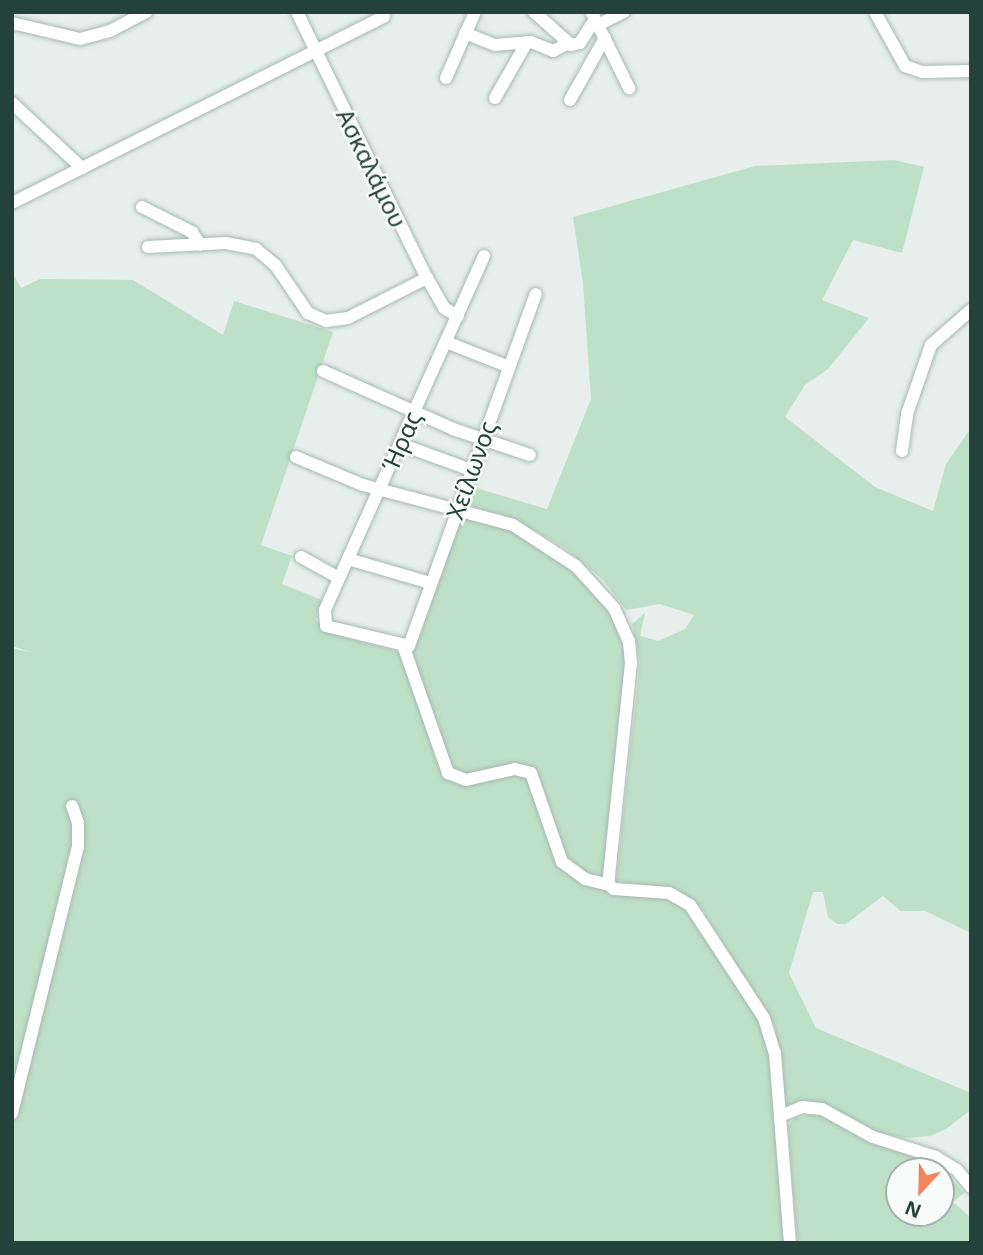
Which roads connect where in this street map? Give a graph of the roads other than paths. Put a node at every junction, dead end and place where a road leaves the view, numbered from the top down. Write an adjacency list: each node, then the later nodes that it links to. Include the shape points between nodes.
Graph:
1 (146, 12): 9 (street, via 100,35 80,39)
2 (297, 12): 14 (street, Ασκαλάμου)
3 (475, 12): 10 (street)
4 (534, 12): 13 (street)
5 (624, 12): 8 (street)
6 (875, 12): 15 (street, via 905,66 922,72)
7 (384, 16): 14 (street)
8 (595, 19): 11 (street); 13 (street, via 580,43)
9 (12, 23)
10 (466, 33): 12 (street, via 503,46); 16 (street)
11 (605, 38): 17 (street); 19 (street)
12 (527, 42): 13 (street, via 552,51); 18 (street)
13 (567, 44)
14 (316, 51): 21 (street); 27 (street, Ασκαλάμου)
15 (971, 72)
16 (446, 78)
17 (629, 88)
18 (495, 97)
19 (570, 100)
20 (12, 103): 21 (street)
21 (82, 168): 22 (street)
22 (12, 203)
23 (142, 207): 24 (street, via 192,232)
24 (200, 246): 25 (street); 27 (street, via 234,244 256,249 276,266 308,313 326,321 348,318)
25 (148, 247)
26 (484, 256): 30 (street, Ήρας)
27 (427, 278): 30 (street, Ασκαλάμου, via 444,308)
28 (536, 294): 32 (street, Χείλωνος)
29 (971, 310): 37 (street, via 931,345 907,414)
30 (458, 316): 31 (street, Ήρας)
31 (446, 342): 32 (street); 34 (street, Ήρας)
32 (509, 367): 35 (street, Χείλωνος)
33 (323, 371): 34 (street)
34 (414, 412): 35 (street); 36 (street, Ήρας)
35 (483, 439): 38 (street); 40 (street, Χείλωνος)
36 (400, 444): 40 (street); 41 (street, Ήρας)
37 (902, 451)
38 (530, 455)
39 (296, 457): 41 (street)
40 (471, 470): 42 (street, Χείλωνος)
41 (379, 490): 42 (street); 44 (street, Ήρας)
42 (456, 510): 46 (street, Χείλωνος); 49 (street, via 504,521 556,550 601,589 627,635 631,663)
43 (301, 557): 45 (street)
44 (348, 559): 45 (street, Ήρας); 46 (street)
45 (339, 578): 47 (street, Ήρας, via 324,614 326,626)
46 (430, 583): 47 (street, Χείλωνος)
47 (406, 648): 49 (street, via 448,773 466,780 515,769 531,773 562,862 585,878)
48 (72, 806): 50 (street, via 78,847)
49 (609, 885): 51 (street, via 672,894 699,917 768,1027)
50 (12, 1113)
51 (780, 1116): 52 (street, via 802,1107 822,1109 873,1137 908,1145); 55 (street)
52 (957, 1170): 53 (street); 54 (street)
53 (971, 1176)
54 (971, 1186)
55 (790, 1243)

